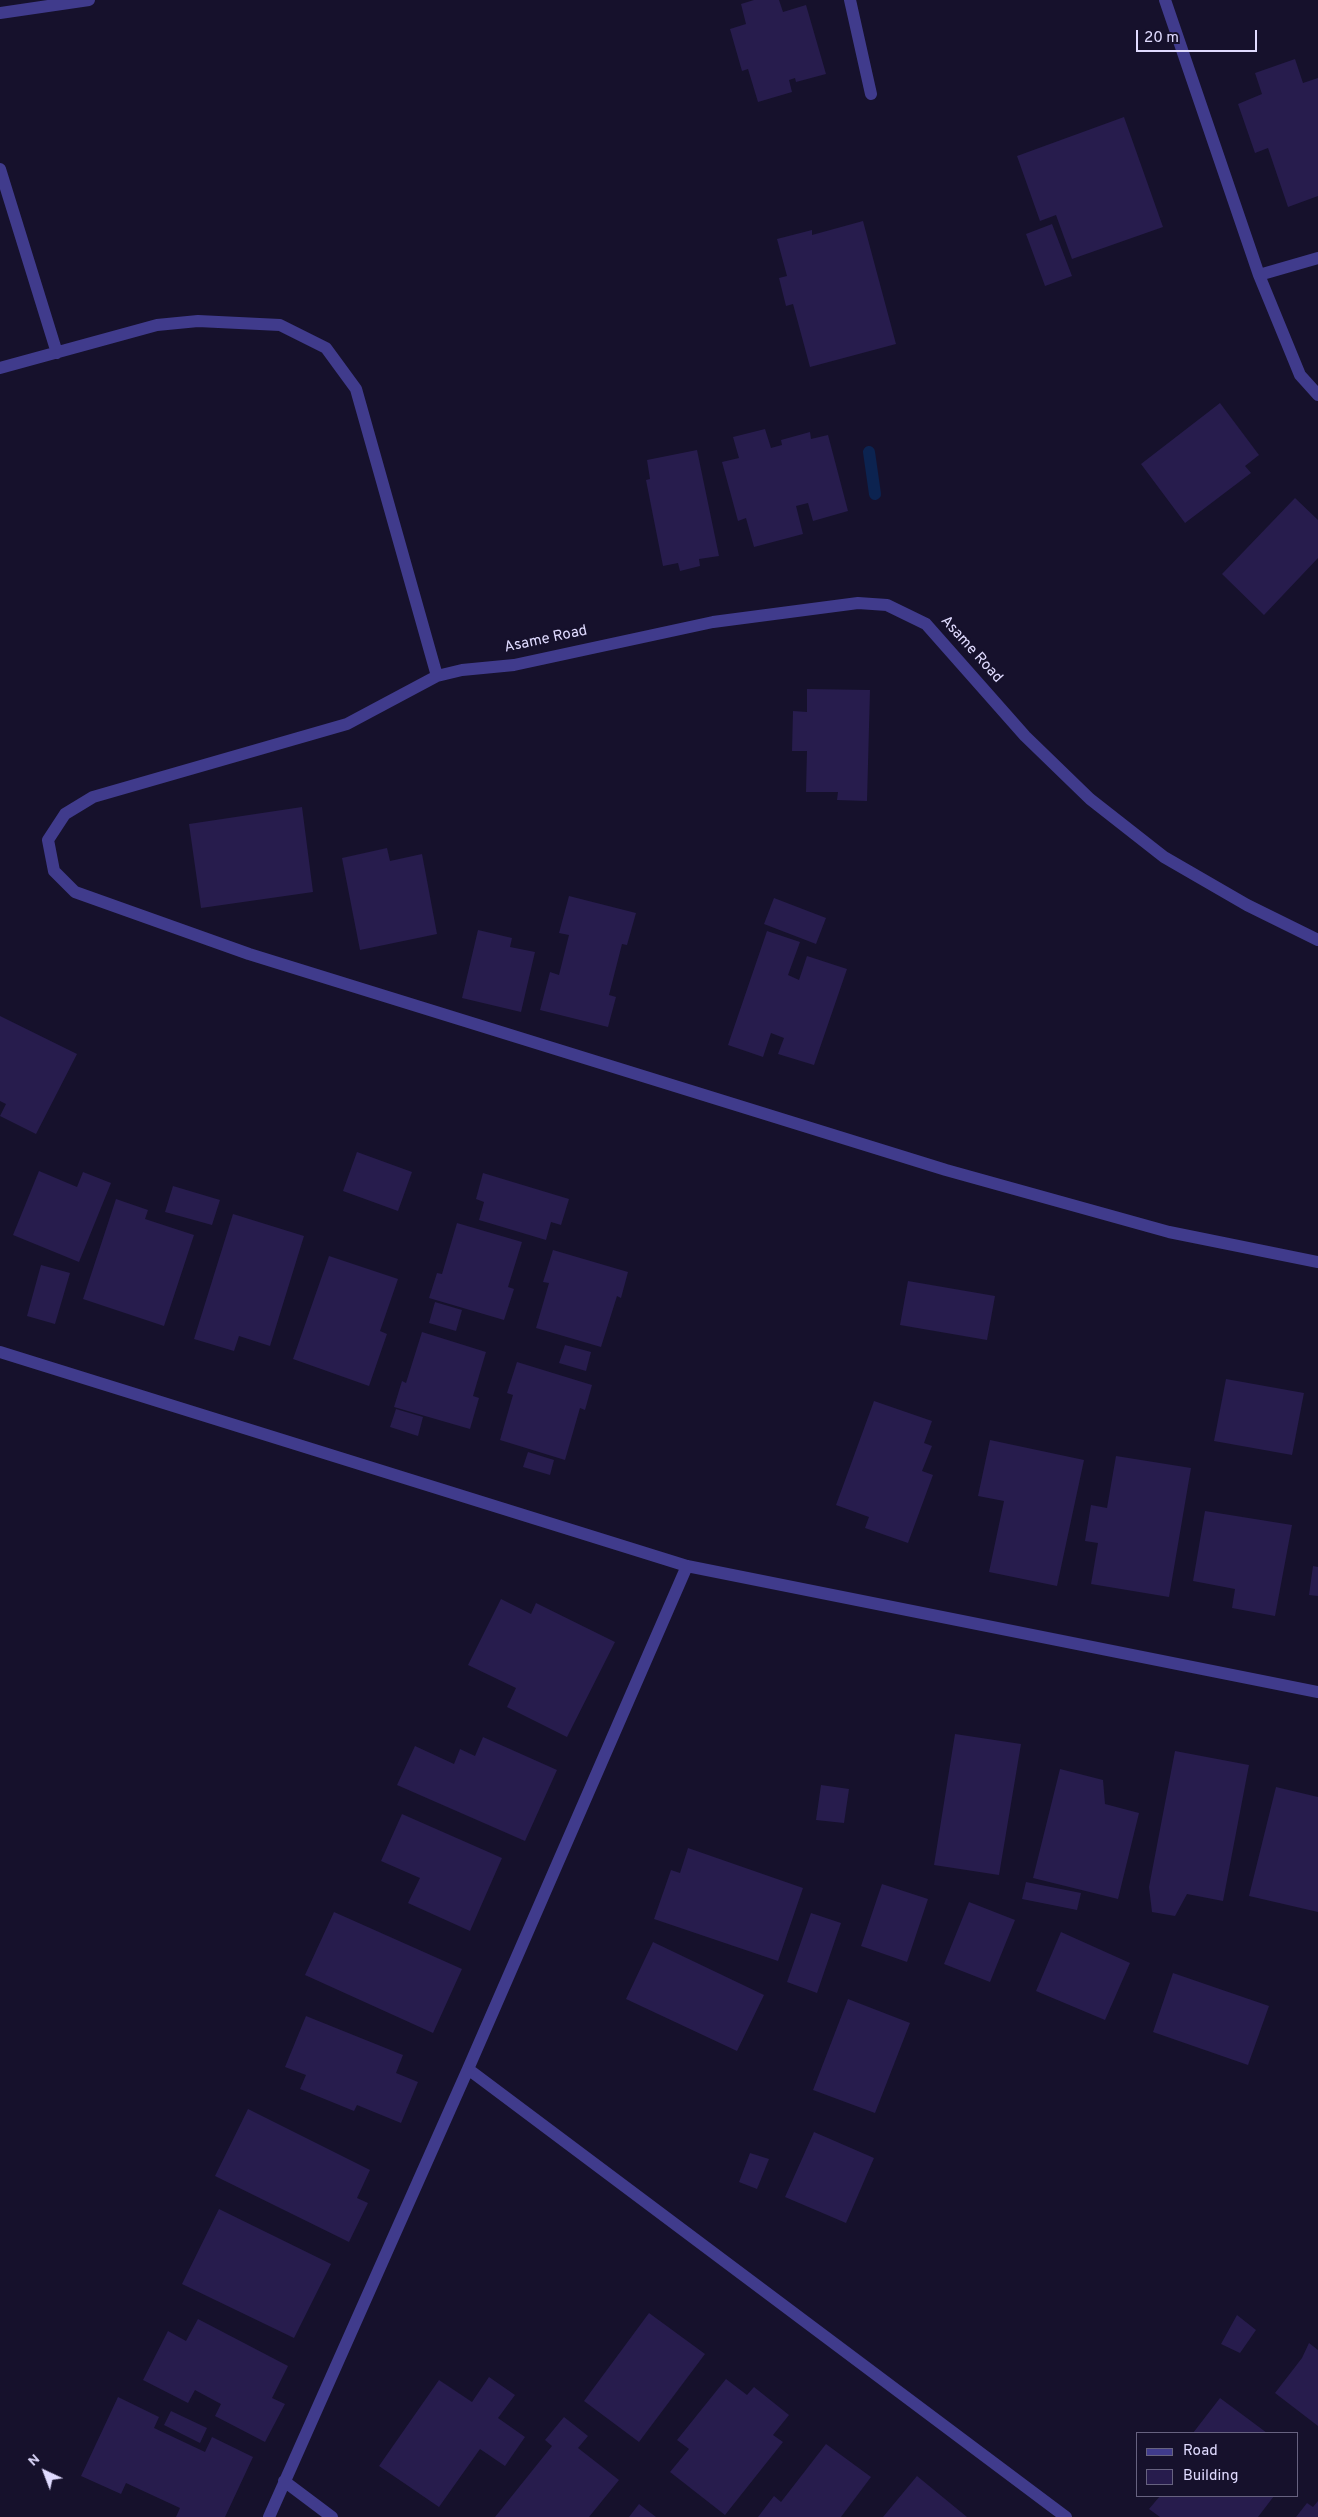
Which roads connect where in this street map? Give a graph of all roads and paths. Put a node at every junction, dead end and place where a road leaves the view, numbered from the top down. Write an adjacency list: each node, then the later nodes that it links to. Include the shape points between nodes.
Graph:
1 (89, 0): 4 (street)
2 (850, 0): 5 (street)
3 (1165, 0): 8 (street)
4 (0, 12)
5 (871, 94)
6 (0, 169): 9 (street)
7 (1318, 258): 8 (street)
8 (1259, 274): 11 (street, via 1300,375)
9 (57, 353): 10 (street); 12 (street, via 156,325 198,321 280,325 326,348 356,389)
10 (0, 368)
11 (1318, 395)
12 (437, 676): 13 (street, Asame Road, via 514,665 713,622 858,603 887,605 926,624 1025,736 1097,804 1164,857 1247,905); 14 (street, Asame Road, via 346,724 93,797 65,814 48,840 54,871 75,892 249,954 908,1158 1169,1232)
13 (1318, 940)
14 (1318, 1262)
15 (0, 1352): 16 (street)
16 (687, 1566): 17 (street); 18 (street)
17 (1318, 1692)
18 (468, 2069): 19 (street); 22 (street)
19 (284, 2481): 20 (street); 21 (street)
20 (269, 2517)
21 (332, 2517)
22 (1066, 2517)

